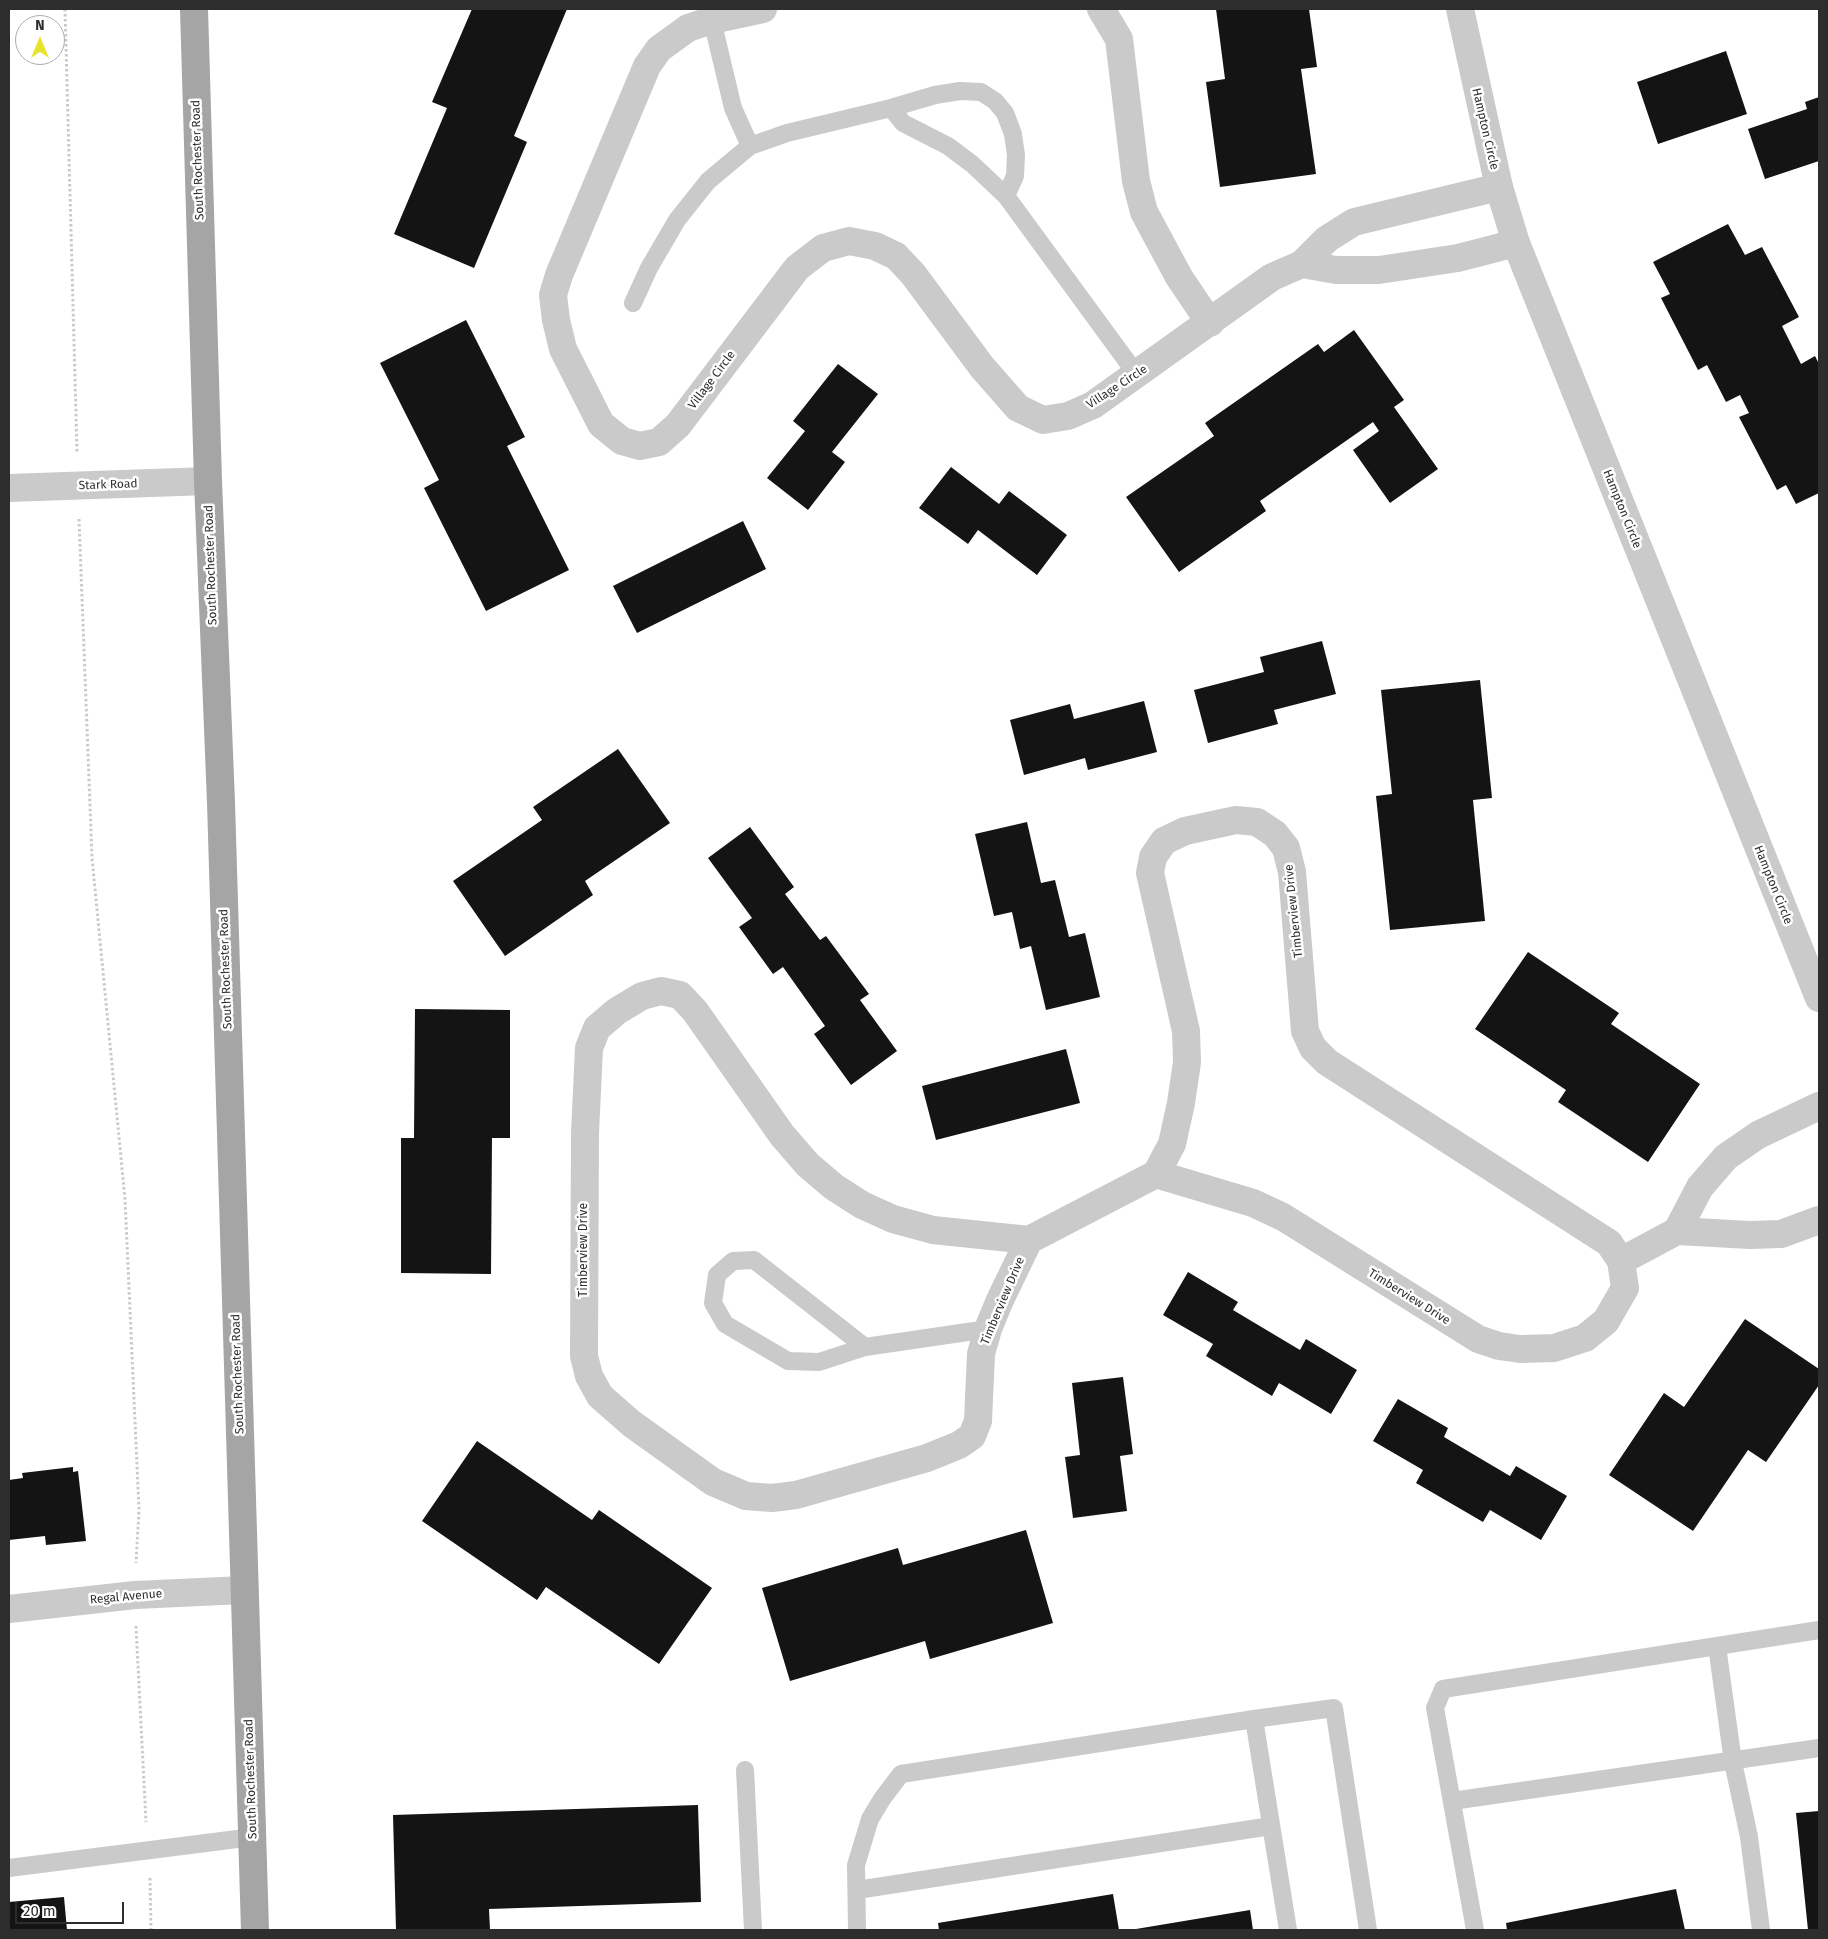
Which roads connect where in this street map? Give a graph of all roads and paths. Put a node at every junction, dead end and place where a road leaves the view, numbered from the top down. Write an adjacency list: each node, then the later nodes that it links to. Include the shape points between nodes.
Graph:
1 (65, 9): 17 (path)
2 (194, 9): 16 (main road, South Rochester Road)
3 (763, 9): 6 (street, Village Circle)
4 (1101, 9): 14 (street, via 1119,39 1136,181 1144,212 1179,277)
5 (1460, 9): 9 (street, Hampton Circle)
6 (712, 20): 8 (lane, via 733,108); 15 (street, Village Circle, via 688,28 673,38 658,49 647,66 553,295 563,349 602,424 622,441 640,446 660,442 678,425 797,268 823,248 848,241 875,246 896,256 1018,408 1042,420 1068,416 1093,405)
7 (891, 108): 8 (lane, via 788,133); 10 (lane, via 903,123 948,146 972,164); 10 (lane, via 960,91 981,92 995,101 1005,113 1016,155 1015,176)
8 (750, 146): 13 (lane, via 708,181 677,220)
9 (1499, 187): 11 (street, Hampton Circle); 12 (street, Village Circle, via 1354,222 1327,239)
10 (1006, 196): 15 (lane)
11 (1516, 243): 12 (street, via 1458,258 1379,270 1336,270); 19 (street, Hampton Circle)
12 (1302, 264): 14 (street, Village Circle, via 1272,277)
13 (633, 303)
14 (1210, 323): 15 (street, Village Circle)
15 (1137, 375)
16 (208, 481): 17 (street, Stark Road); 29 (main road, South Rochester Road, via 221,802)
17 (78, 486): 18 (street, Stark Road); 30 (path, via 92,858 126,1209 138,1510)
18 (9, 488)
19 (1813, 968): 20 (street, Hampton Circle)
20 (1819, 998)
21 (1819, 1106): 24 (street, via 1758,1135 1726,1157 1700,1186)
22 (1156, 1174): 25 (street); 26 (street, Timberview Drive, via 1253,1203 1282,1217 1478,1339 1499,1346 1554,1348 1585,1338 1606,1321 1626,1288); 26 (street, Timberview Drive, via 1172,1144 1187,1062 1186,1031 1150,873 1153,857 1164,841 1185,831 1236,820 1257,822 1275,834 1286,848 1292,872 1305,1031 1313,1048 1327,1062 1609,1243)
23 (1819, 1220): 24 (street, via 1781,1234 1750,1236)
24 (1677, 1231): 26 (street)
25 (1029, 1240): 27 (street, Timberview Drive); 27 (street, Timberview Drive, via 933,1230 862,1205 834,1186 808,1165 782,1135 695,1011 680,995 661,991 642,996 617,1011 598,1028 588,1048 584,1133 584,1356 588,1376 600,1396 632,1424 713,1482 746,1496 772,1498 806,1492 927,1458 959,1445 972,1436 978,1421 981,1354)
26 (1621, 1261)
27 (988, 1329): 28 (lane)
28 (866, 1347): 28 (lane, via 819,1362 788,1361 725,1324 713,1302 717,1275 733,1261 754,1260)
29 (244, 1590): 30 (street, Regal Avenue); 40 (main road, South Rochester Road)
30 (135, 1595): 31 (street, Regal Avenue); 41 (path)
31 (9, 1609)
32 (1819, 1630): 33 (lane)
33 (1717, 1646): 36 (lane); 38 (lane, via 1443,1689 1436,1708)
34 (1254, 1719): 39 (lane); 43 (lane, via 901,1774 870,1819 856,1865); 49 (lane, via 1334,1708)
35 (1819, 1748): 36 (lane)
36 (1732, 1762): 38 (lane); 51 (lane, via 1750,1837)
37 (745, 1770): 46 (lane)
38 (1452, 1801): 50 (lane)
39 (1271, 1826): 43 (lane); 48 (lane)
40 (253, 1837): 41 (lane); 45 (main road, South Rochester Road)
41 (149, 1851): 42 (lane); 44 (path)
42 (9, 1868)
43 (857, 1890): 47 (lane)
44 (151, 1930)
45 (255, 1930)
46 (753, 1930)
47 (857, 1930)
48 (1288, 1930)
49 (1368, 1930)
50 (1475, 1930)
51 (1761, 1930)

